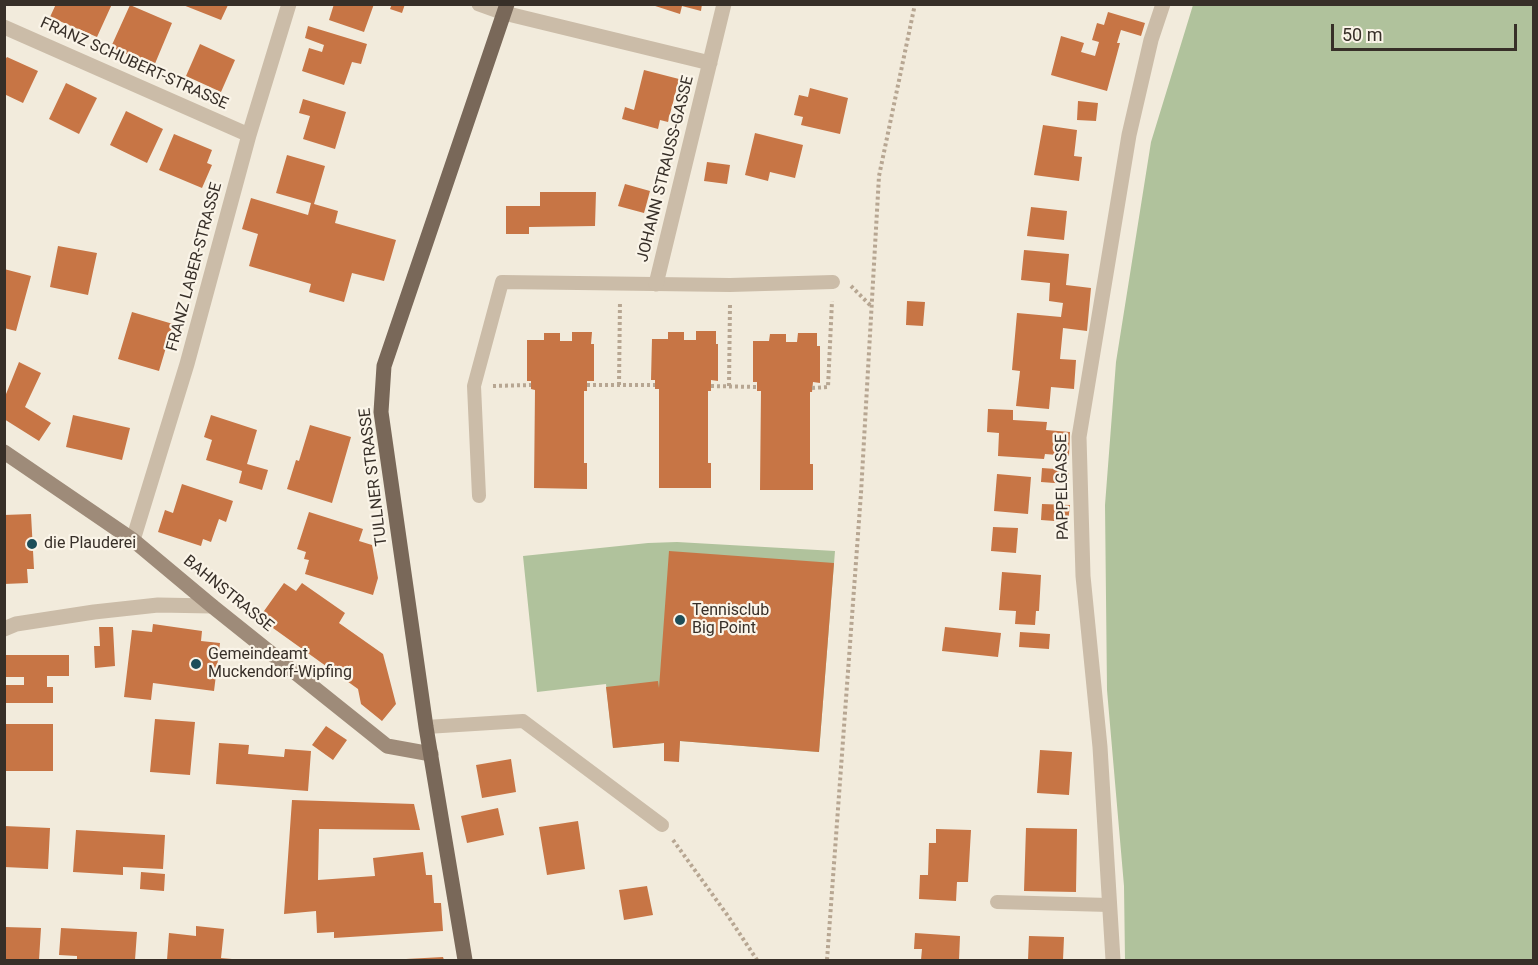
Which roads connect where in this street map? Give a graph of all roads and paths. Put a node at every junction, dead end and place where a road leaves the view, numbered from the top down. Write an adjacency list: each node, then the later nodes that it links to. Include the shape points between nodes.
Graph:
1 (290, 4): 9 (street, FRANZ LABER-STRASSE)
2 (479, 4): 6 (street, JOHANN STRAUSS-GASSE)
3 (724, 4): 8 (street, JOHANN STRAUSS-GASSE)
4 (915, 4): 14 (path, via 879,176)
5 (1163, 4): 33 (street, PAPPELGASSE, via 1129,135 1079,437 1083,576 1100,747)
6 (506, 9): 8 (street, JOHANN STRAUSS-GASSE); 29 (main road, TULLNER STRASSE, via 384,366 381,412)
7 (4, 27): 9 (street, FRANZ SCHUBERT-STRASSE)
8 (710, 63): 12 (street, JOHANN STRAUSS-GASSE)
9 (249, 135): 26 (street, FRANZ LABER-STRASSE, via 187,364)
10 (833, 282): 13 (lane, JOHANN STRAUSS-GASSE); 14 (path, via 847,282); 23 (path, via 828,387)
11 (621, 283): 12 (lane, JOHANN STRAUSS-GASSE); 17 (path); 19 (lane, JOHANN STRAUSS-GASSE, via 502,282)
12 (656, 284): 13 (lane, JOHANN STRAUSS-GASSE)
13 (730, 285): 21 (path)
14 (871, 306): 36 (path)
15 (531, 385): 19 (path)
16 (587, 385): 17 (path)
17 (619, 385): 18 (path)
18 (656, 385)
19 (474, 386): 25 (lane, JOHANN STRAUSS-GASSE)
20 (711, 386): 21 (path)
21 (729, 386): 22 (path)
22 (757, 387)
23 (812, 388)
24 (4, 452): 26 (street, BAHNSTRASSE)
25 (479, 496)
26 (133, 540): 27 (street, BAHNSTRASSE)
27 (213, 606): 28 (street, via 158,605 94,612); 30 (street, BAHNSTRASSE, via 387,746)
28 (4, 629)
29 (426, 728): 30 (main road, TULLNER STRASSE); 31 (lane, via 523,721)
30 (431, 754): 34 (main road, TULLNER STRASSE)
31 (662, 825): 35 (path)
32 (997, 902): 33 (lane)
33 (1109, 905): 37 (street, PAPPELGASSE)
34 (465, 960)
35 (757, 960)
36 (827, 960)
37 (1113, 960)

